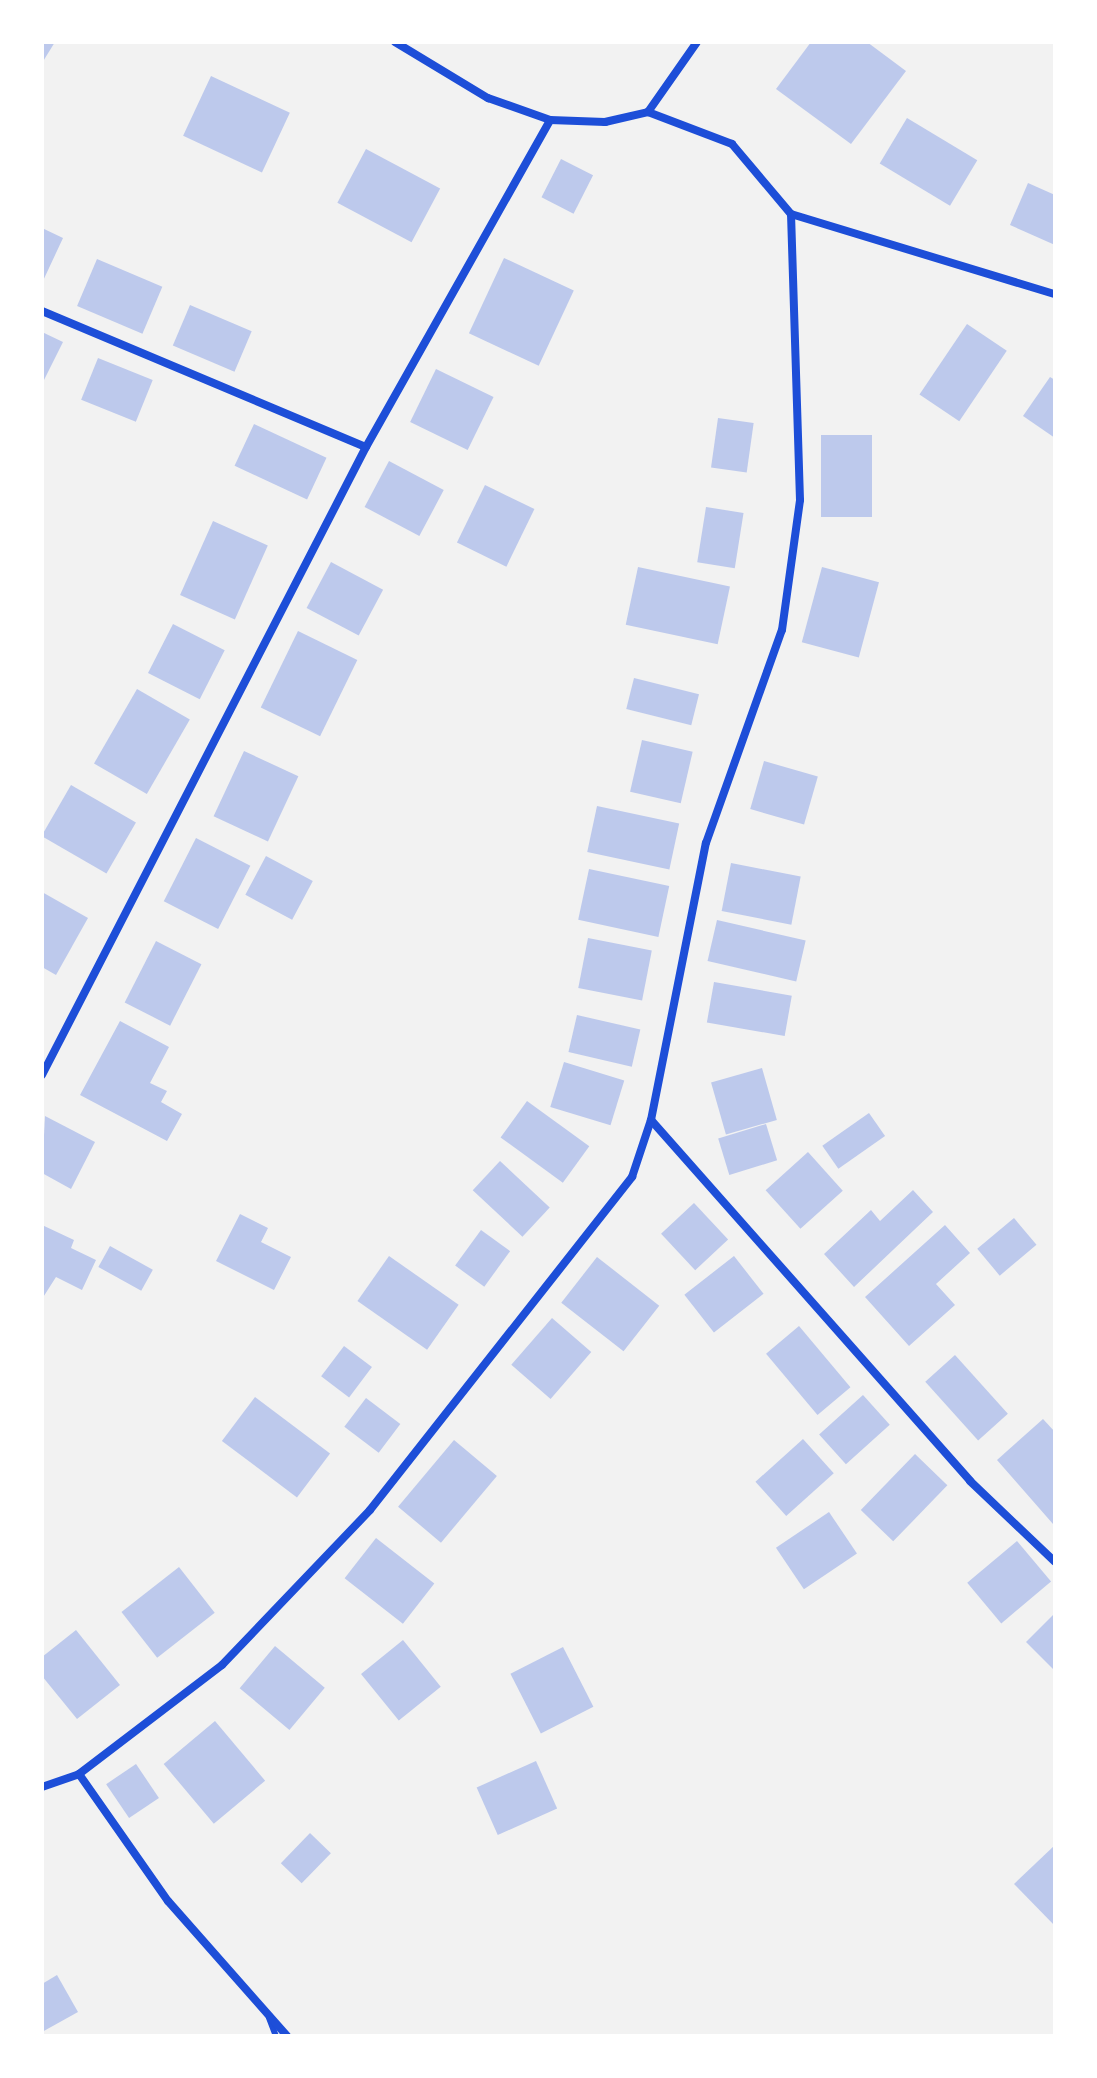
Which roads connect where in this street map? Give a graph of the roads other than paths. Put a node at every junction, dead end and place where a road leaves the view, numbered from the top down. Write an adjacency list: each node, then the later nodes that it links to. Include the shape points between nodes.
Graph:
1 (395, 42): 4 (street, via 488,98)
2 (697, 42): 3 (street)
3 (648, 112): 4 (street, via 605,122); 5 (street, via 732,144)
4 (550, 120): 8 (street)
5 (791, 214): 6 (street); 10 (street, via 800,500 782,630 706,843)
6 (1055, 294)
7 (42, 311): 8 (street)
8 (366, 447): 9 (street)
9 (42, 1075)
10 (651, 1120): 11 (street, via 970,1481); 12 (street, via 632,1177 370,1510 222,1665)
11 (1055, 1562)
12 (79, 1774): 13 (street); 14 (street, via 168,1901)
13 (42, 1787)
14 (268, 2015): 15 (lane); 16 (street)
15 (276, 2036)
16 (287, 2036)

